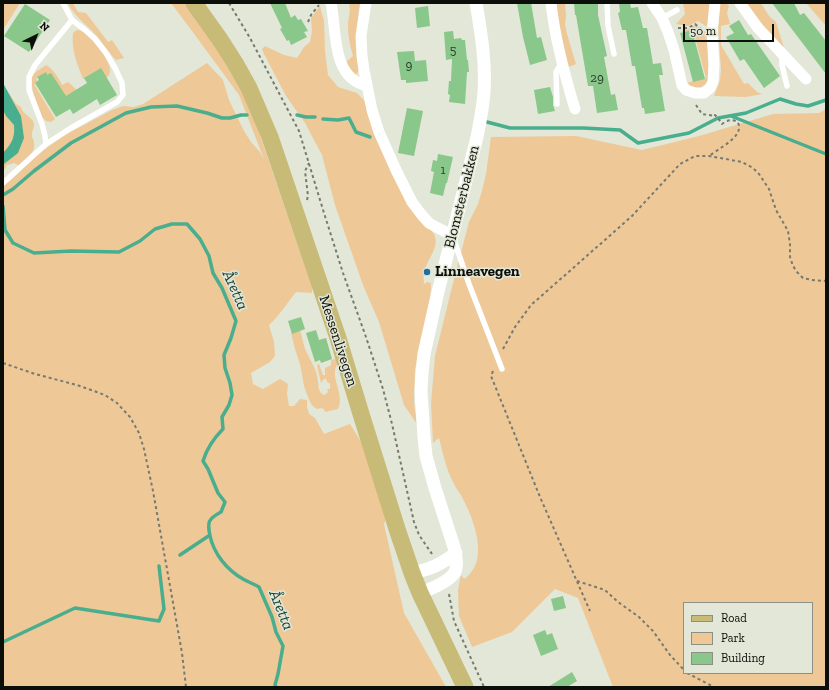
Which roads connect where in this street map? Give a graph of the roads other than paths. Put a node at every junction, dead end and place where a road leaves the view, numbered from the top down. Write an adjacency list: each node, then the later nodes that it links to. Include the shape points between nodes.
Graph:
1 (63, 3): 13 (lane)
2 (194, 3): 27 (main road, Messenlivegen, via 235,63 270,137 338,338)
3 (331, 3): 18 (street, via 342,67 352,80)
4 (366, 3): 18 (street, via 361,36)
5 (476, 3): 24 (street, Blomsterbakken, via 484,66 482,111)
6 (551, 3): 16 (street)
7 (607, 3): 15 (lane, via 608,26)
8 (652, 3): 12 (street)
9 (715, 3): 12 (street, via 712,33 713,82 704,93 695,94 682,85 674,50)
10 (740, 3): 14 (street, via 758,28)
11 (677, 10): 12 (lane)
12 (662, 18)
13 (72, 20): 22 (lane, via 35,65 29,77 29,90 42,124); 22 (lane, via 95,39 106,53 122,83 123,95 117,102)
14 (782, 53): 17 (street); 19 (lane)
15 (614, 54)
16 (562, 63): 20 (lane, via 556,72); 21 (street)
17 (806, 79)
18 (367, 86): 24 (street, via 379,132 410,198 429,223)
19 (787, 86)
20 (557, 104)
21 (575, 109)
22 (46, 144): 23 (lane)
23 (3, 183)
24 (452, 235): 25 (lane); 26 (street, Blomsterbakken, via 424,354 421,392 426,456)
25 (502, 369)
26 (456, 553): 27 (street, via 437,566); 28 (street, Blomsterbakken, via 455,571 450,578)
27 (412, 573): 28 (main road, Messenlivegen)
28 (420, 593): 29 (main road, Messenlivegen)
29 (465, 687)

